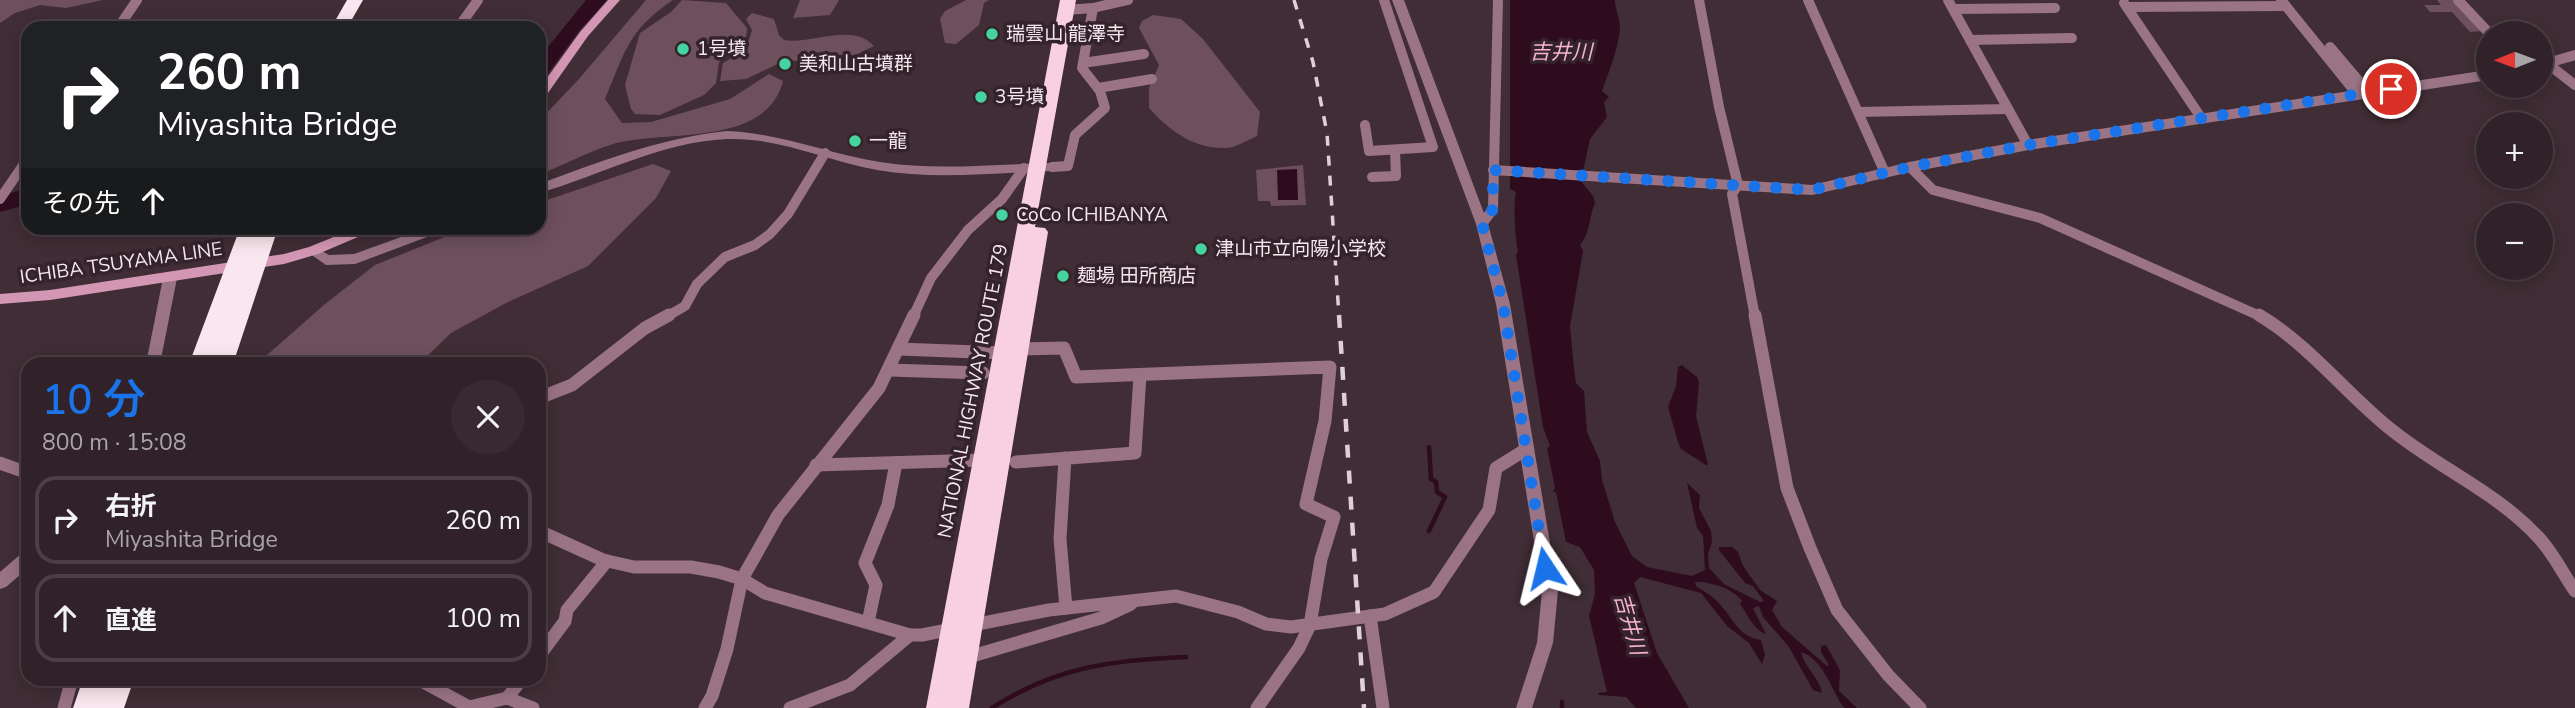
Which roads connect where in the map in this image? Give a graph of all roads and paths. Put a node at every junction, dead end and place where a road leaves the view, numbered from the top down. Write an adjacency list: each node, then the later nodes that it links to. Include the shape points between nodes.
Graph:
1 (137, 0): 17 (street)
2 (355, 0): 18 (highway)
3 (372, 0): 19 (highway)
4 (478, 0): 20 (street)
5 (614, 0): 32 (main road)
6 (1128, 0): 14 (street)
7 (1498, 0): 47 (street)
8 (1699, 0): 50 (street)
9 (1808, 0): 38 (street)
10 (2458, 0): 21 (street)
11 (2286, 2): 12 (street); 34 (street)
12 (2124, 3): 39 (street)
13 (1393, 4): 36 (street); 37 (street)
14 (1078, 5): 27 (street); 46 (highway, NATIONAL HIGHWAY ROUTE 179)
15 (1951, 5): 16 (street); 23 (street)
16 (2055, 8)
17 (123, 21)
18 (343, 21)
19 (360, 21)
20 (463, 21)
21 (2477, 21)
22 (2071, 38): 23 (street)
23 (1970, 40): 35 (street)
24 (1144, 54): 27 (street)
25 (2575, 55): 26 (street)
26 (2553, 62)
27 (1083, 64): 33 (street)
28 (2553, 70): 31 (street)
29 (2476, 77): 34 (street)
30 (1152, 79): 33 (street)
31 (2575, 85)
32 (546, 87)
33 (1098, 88): 46 (street, via 1105,108 1075,135 1068,166)
34 (2363, 93): 39 (street)
35 (2008, 109): 38 (street); 41 (street)
36 (1439, 111): 37 (street); 53 (street)
37 (1421, 112): 42 (street, via 1433,147)
38 (1858, 112): 48 (street)
39 (2202, 119): 41 (street)
40 (1365, 125): 42 (street, via 1369,151)
41 (2028, 145): 44 (street)
42 (1395, 150): 49 (street, via 1396,176)
43 (825, 153): 46 (street, via 897,169); 51 (street, via 774,140 725,135 631,155); 69 (street, via 788,214 770,234 755,246 724,257 696,284 685,306 645,328 572,384)
44 (1910, 167): 48 (street); 83 (street, via 1933,190 2040,219 2254,312 2283,329 2389,428 2515,515 2540,540)
45 (21, 168): 52 (street)
46 (1038, 168): 61 (street, via 968,230 931,278); 62 (highway, NATIONAL HIGHWAY ROUTE 179)
47 (1493, 170): 50 (street); 53 (street, via 1493,209)
48 (1885, 173): 50 (street, via 1812,190)
49 (1372, 177)
50 (1738, 184): 110 (street, via 1732,194 1787,488 1838,610)
51 (546, 187)
52 (0, 198)
53 (1482, 224): 70 (street, via 1503,304)
54 (246, 235): 64 (highway)
55 (266, 235): 65 (highway)
56 (350, 235): 58 (main road, ICHIBA TSUYAMA LINE)
57 (419, 235): 58 (street, via 355,259 326,260)
58 (313, 251): 59 (main road, ICHIBA TSUYAMA LINE)
59 (170, 278): 60 (main road, ICHIBA TSUYAMA LINE); 63 (street)
60 (0, 299)
61 (899, 349): 62 (street); 66 (street)
62 (1011, 351): 68 (street, via 1064,348 1076,377); 72 (highway, NATIONAL HIGHWAY ROUTE 179); 91 (highway, NATIONAL HIGHWAY ROUTE 179)
63 (154, 357)
64 (202, 357)
65 (224, 357)
66 (889, 370): 67 (street); 76 (street)
67 (983, 373)
68 (1140, 375): 71 (street, via 1135,453); 88 (street, via 1330,367 1325,421 1306,504 1334,517 1321,559)
69 (546, 395)
70 (1525, 450): 86 (street, via 1499,463 1492,472 1489,510 1434,592 1399,610); 99 (street, via 1550,591 1545,643)
71 (1065, 458): 73 (street); 85 (street, via 1060,540)
72 (983, 460): 75 (street); 92 (highway, NATIONAL HIGHWAY ROUTE 179)
73 (1016, 462)
74 (0, 463): 77 (street)
75 (896, 463): 76 (street); 87 (street, via 888,505 864,563 876,585)
76 (816, 466): 81 (street, via 778,515)
77 (21, 470)
78 (546, 534): 79 (street)
79 (607, 561): 81 (street, via 634,567 691,567); 90 (street, via 567,610 565,621)
80 (21, 564): 82 (street)
81 (742, 579): 87 (street, via 765,593); 104 (street, via 727,649)
82 (0, 582)
83 (2575, 591)
84 (1141, 600): 85 (street); 88 (street, via 1176,596 1266,624); 91 (street, via 1101,618)
85 (1066, 608): 89 (street)
86 (1370, 616): 88 (street); 109 (street)
87 (868, 622): 89 (street)
88 (1310, 625): 108 (street, via 1299,649)
89 (916, 635): 105 (street, via 850,685)
90 (546, 647)
91 (966, 658): 92 (street); 107 (highway, NATIONAL HIGHWAY ROUTE 179)
92 (946, 662): 106 (highway, NATIONAL HIGHWAY ROUTE 179)
93 (70, 686): 100 (street)
94 (94, 686): 101 (highway)
95 (119, 686): 102 (highway)
96 (431, 686): 98 (street, via 469,707)
97 (517, 686): 98 (street)
98 (508, 698): 103 (street)
99 (1528, 704)
100 (64, 708)
101 (86, 708)
102 (111, 708)
103 (533, 708)
104 (705, 708)
105 (790, 708)
106 (938, 708)
107 (957, 708)
108 (1257, 708)
109 (1382, 708)
110 (1920, 708)

